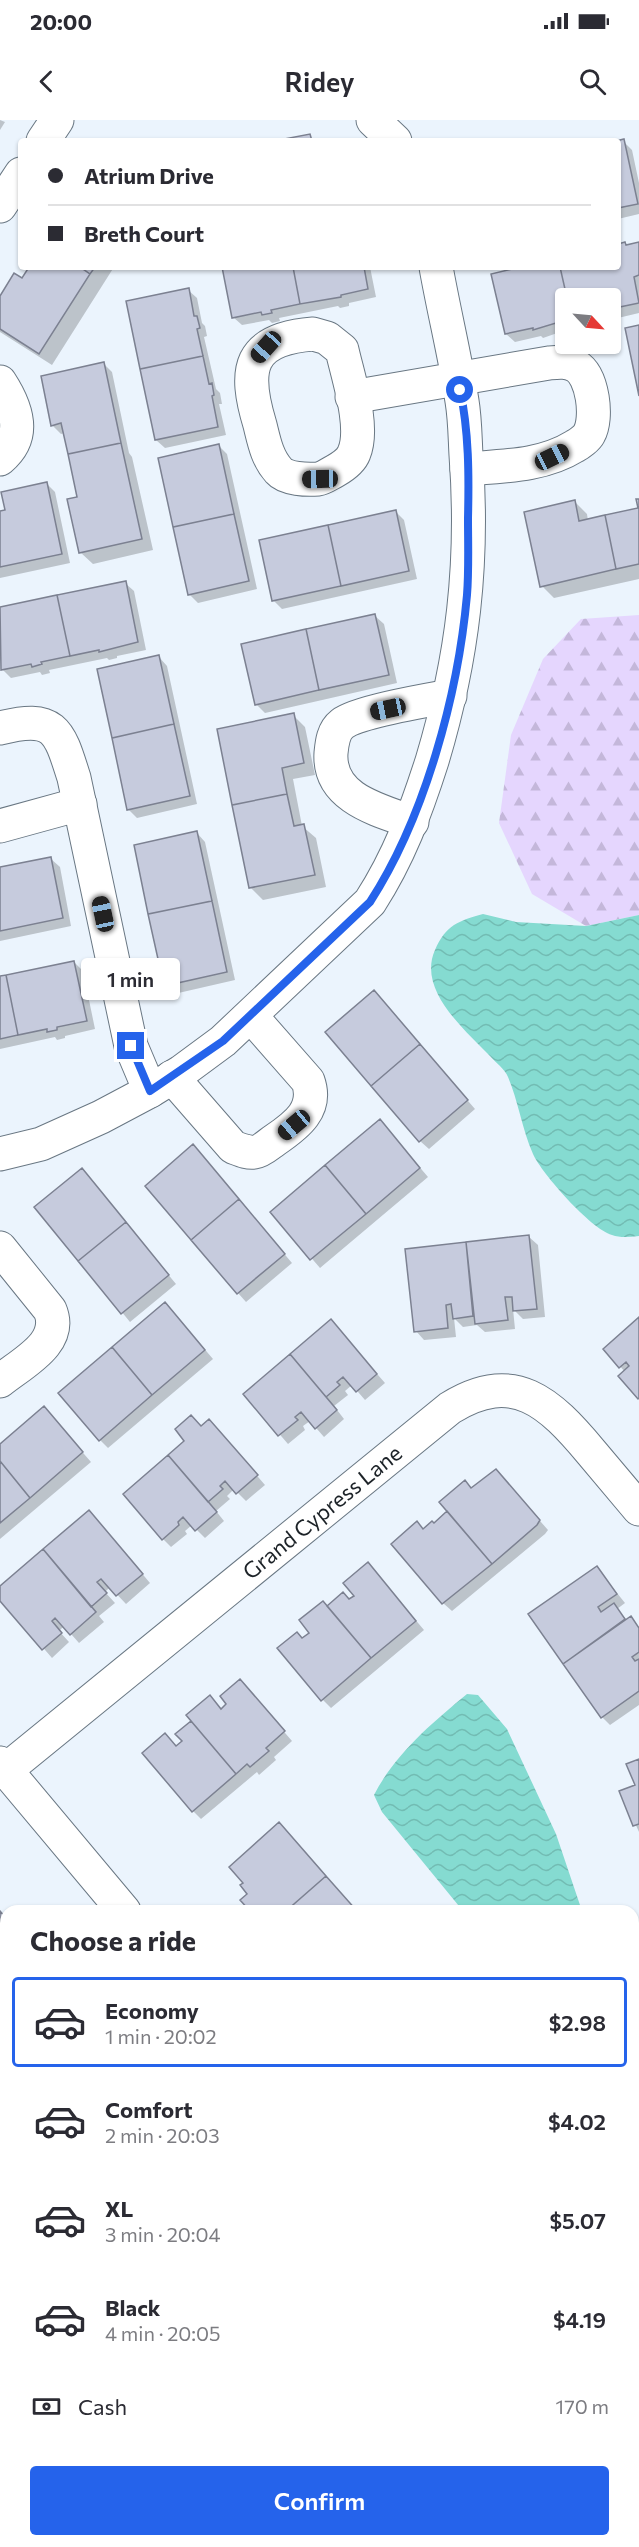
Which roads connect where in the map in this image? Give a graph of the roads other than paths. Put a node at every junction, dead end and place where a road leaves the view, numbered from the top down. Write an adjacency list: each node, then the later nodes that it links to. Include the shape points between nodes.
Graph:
1 (57, 120): 3 (street)
2 (373, 120): 4 (street)
3 (45, 138)
4 (392, 138)
5 (18, 179): 6 (street)
6 (0, 206)
7 (437, 270): 8 (street)
8 (458, 378): 10 (street); 12 (street); 12 (street, via 567,362 579,367 589,382 594,411 589,434 576,446 552,457 520,465)
9 (0, 382): 11 (street, via 16,409 18,431)
10 (352, 398)
11 (0, 459)
12 (467, 469): 13 (street, via 467,594)
13 (450, 696): 16 (street); 16 (street, via 368,714 342,724 333,738 330,766 343,789 365,805)
14 (0, 728): 15 (street, via 42,723 54,730 65,746)
15 (80, 804): 17 (street); 19 (street, via 131,1046)
16 (411, 822): 18 (street, via 370,902)
17 (0, 826)
18 (251, 1016): 19 (street, via 223,1041); 19 (street, via 308,1081 312,1092 304,1117 284,1134 258,1152 245,1152 233,1147)
19 (161, 1084): 20 (street, via 41,1144)
20 (0, 1154)
21 (3, 1261): 22 (street, via 50,1310 54,1320 44,1347)
22 (0, 1381)
23 (639, 1509): 24 (street, Grand Cypress Lane, via 564,1419 549,1407 507,1391 469,1396)
24 (3, 1766): 25 (street)
25 (119, 1905)

